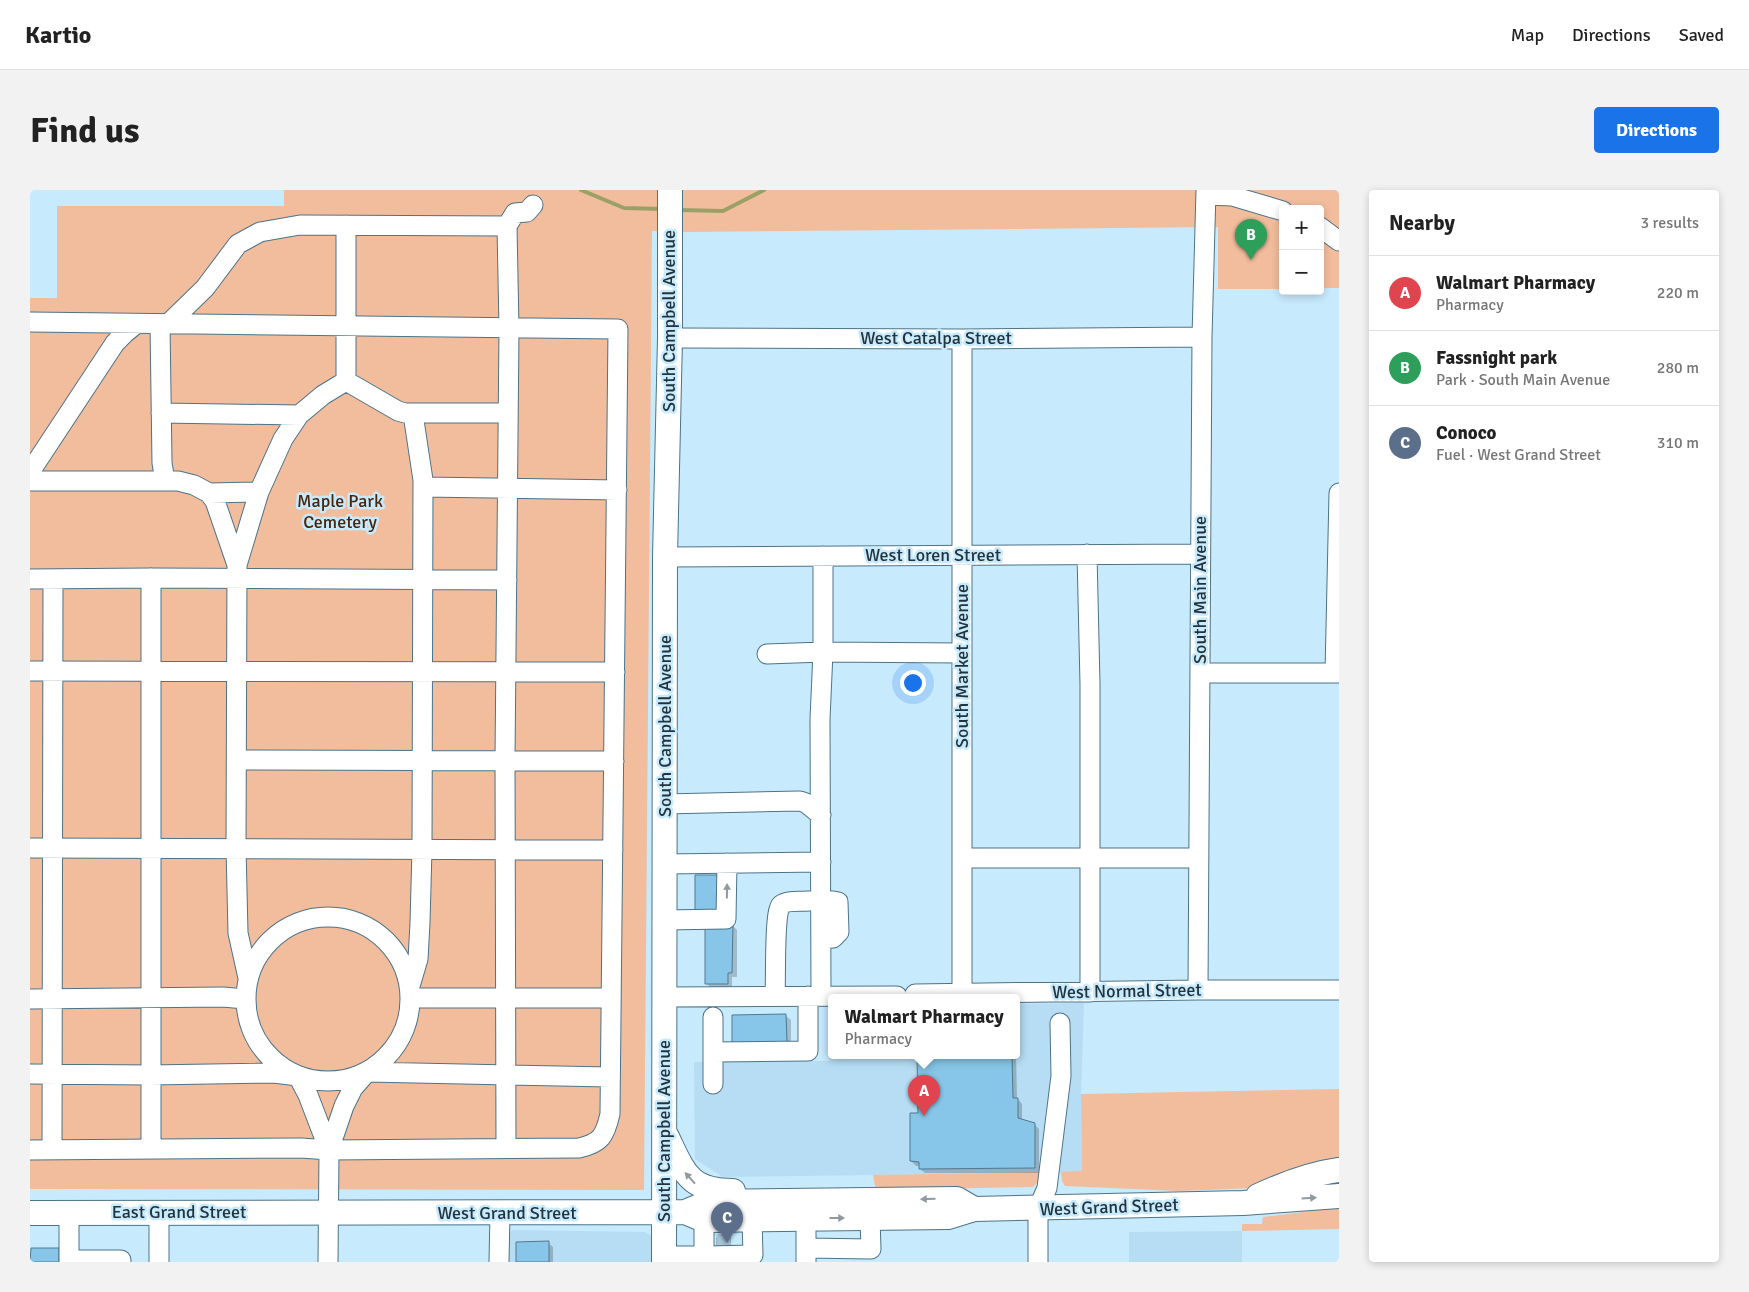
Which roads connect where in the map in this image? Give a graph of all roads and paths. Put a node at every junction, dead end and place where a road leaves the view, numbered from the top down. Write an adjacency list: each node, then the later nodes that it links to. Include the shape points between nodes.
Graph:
1 (670, 190): 15 (main road, South Campbell Avenue)
2 (1206, 192): 4 (street); 14 (street, South Main Avenue)
3 (534, 205): 6 (street, via 527,212 515,213)
4 (1279, 210)
5 (346, 225): 6 (street); 11 (street, via 300,225 260,232 238,244 204,288); 12 (street)
6 (507, 226): 13 (street)
7 (1324, 230): 8 (street)
8 (1339, 241)
9 (30, 322): 10 (street)
10 (136, 324): 11 (street); 22 (street, via 115,343)
11 (164, 324): 12 (street); 18 (street)
12 (346, 326): 13 (street); 17 (street)
13 (509, 328): 19 (street); 27 (street, via 618,329)
14 (1202, 337): 16 (street, West Catalpa Street); 32 (street, South Main Avenue)
15 (670, 338): 16 (street, West Catalpa Street); 35 (main road, South Campbell Avenue)
16 (962, 339): 33 (street, South Market Avenue)
17 (346, 381): 20 (street, via 398,411); 21 (street)
18 (161, 413): 21 (street); 24 (street)
19 (508, 413): 20 (street); 26 (street)
20 (413, 414): 25 (street)
21 (299, 415): 29 (street, via 283,439)
22 (30, 472)
23 (30, 481): 24 (street)
24 (165, 481): 28 (street, via 194,485)
25 (423, 487): 26 (street); 40 (street)
26 (508, 488): 27 (street); 41 (street)
27 (616, 490): 51 (street)
28 (209, 492): 29 (street); 36 (street, via 216,501)
29 (260, 492): 36 (street)
30 (1339, 493): 42 (street)
31 (1087, 554): 32 (street, West Loren Street); 33 (street, West Loren Street); 70 (street)
32 (1200, 554): 53 (street, South Main Avenue)
33 (962, 555): 34 (street, West Loren Street); 44 (street, South Market Avenue)
34 (823, 556): 35 (street, West Loren Street); 43 (street)
35 (665, 557): 59 (main road, South Campbell Avenue)
36 (237, 572): 37 (street); 40 (street); 49 (street)
37 (151, 578): 39 (street); 48 (street)
38 (30, 579): 39 (street)
39 (53, 579): 47 (street)
40 (422, 580): 41 (street); 50 (street)
41 (507, 580): 52 (street)
42 (1338, 603): 54 (street)
43 (823, 652): 44 (street); 45 (street); 60 (street)
44 (962, 653): 68 (street, South Market Avenue)
45 (767, 654)
46 (30, 671): 47 (street)
47 (52, 671): 48 (street); 62 (street)
48 (152, 671): 49 (street); 63 (street)
49 (237, 671): 50 (street); 55 (street)
50 (422, 672): 52 (street); 56 (street)
51 (614, 672): 52 (street); 58 (street)
52 (506, 673): 57 (street)
53 (1200, 673): 54 (street); 69 (street, South Main Avenue)
54 (1337, 673)
55 (237, 760): 56 (street); 64 (street)
56 (422, 760): 57 (street); 65 (street)
57 (506, 760): 58 (street); 67 (street)
58 (614, 760): 66 (street)
59 (664, 804): 60 (street, via 800,801); 73 (main road, South Campbell Avenue)
60 (820, 815): 71 (street)
61 (30, 848): 62 (street)
62 (52, 848): 63 (street); 86 (street)
63 (151, 848): 64 (street); 87 (street)
64 (236, 848): 65 (street); 76 (street, via 238,933)
65 (422, 849): 67 (street); 79 (street, via 418,959)
66 (613, 850): 67 (street); 89 (street)
67 (506, 851): 88 (street)
68 (962, 858): 70 (street); 81 (street, South Market Avenue)
69 (1199, 858): 70 (street); 77 (street, South Main Avenue)
70 (1090, 859): 80 (street)
71 (821, 862): 72 (street); 74 (street)
72 (727, 863): 73 (street); 75 (street, one-way to 72, via 726,919)
73 (664, 864): 75 (main road, South Campbell Avenue)
74 (821, 900): 82 (street, via 785,903 778,908); 83 (street, via 821,939)
75 (664, 920): 85 (main road, South Campbell Avenue)
76 (248, 978): 79 (street, via 257,957 272,938 291,925 314,918 337,917 360,923 380,935 396,952 407,974); 91 (street)
77 (1198, 990): 78 (street, West Normal Street); 80 (street, West Normal Street)
78 (1339, 990)
79 (410, 992): 88 (street); 95 (street, via 408,1021 399,1041 385,1059)
80 (1090, 992): 81 (street, West Normal Street)
81 (962, 994)
82 (775, 996): 83 (street, West Normal Street); 85 (street, West Normal Street)
83 (814, 996): 84 (street, West Normal Street); 94 (street, via 808,1051)
84 (828, 996)
85 (664, 997): 103 (main road, South Campbell Avenue)
86 (52, 998): 87 (street); 90 (street); 97 (street)
87 (151, 998): 91 (street); 98 (street)
88 (506, 998): 89 (street); 99 (street)
89 (611, 998): 101 (street)
90 (30, 999)
91 (245, 999): 100 (street, via 254,1037 280,1067)
92 (713, 1017): 94 (street)
93 (1060, 1023): 114 (street, via 1060,1076 1047,1188)
94 (713, 1052): 102 (street)
95 (366, 1072): 99 (street); 100 (street, via 337,1081); 108 (street, via 344,1106)
96 (30, 1074): 97 (street)
97 (52, 1075): 98 (street); 107 (street)
98 (150, 1075): 100 (street, via 274,1073); 105 (street)
99 (506, 1075): 101 (street); 104 (street)
100 (298, 1076): 108 (street)
101 (610, 1077): 104 (street, via 609,1120 596,1143 579,1148)
102 (712, 1084)
103 (664, 1130): 111 (main road, one-way to 103, via 769,1192 716,1191 696,1184 682,1169); 120 (main road, South Campbell Avenue)
104 (506, 1148): 108 (street)
105 (150, 1149): 107 (street); 108 (street)
106 (30, 1150): 107 (street)
107 (52, 1150)
108 (329, 1150): 117 (street)
109 (1339, 1170): 112 (main road, West Grand Street, via 1283,1184)
110 (1339, 1196): 112 (main road, West Grand Street, one-way to 110)
111 (785, 1201): 113 (main road, West Grand Street, one-way to 111, via 956,1199); 120 (main road, West Grand Street, via 709,1202)
112 (1243, 1203): 114 (main road, West Grand Street)
113 (974, 1209): 114 (main road, West Grand Street); 122 (main road, West Grand Street, via 948,1217)
114 (1038, 1209): 134 (street)
115 (69, 1212): 116 (main road, East Grand Street); 118 (main road, East Grand Street); 129 (street)
116 (159, 1212): 117 (main road, East Grand Street); 131 (street)
117 (328, 1212): 119 (main road, West Grand Street); 132 (street)
118 (30, 1213)
119 (500, 1213): 120 (main road, West Grand Street); 133 (street)
120 (684, 1215): 123 (main road, West Grand Street); 125 (street); 128 (main road, South Campbell Avenue)
121 (806, 1218): 122 (main road, West Grand Street, one-way to 122); 123 (main road, West Grand Street); 126 (street)
122 (870, 1218): 127 (street, via 870,1249)
123 (752, 1219): 124 (street)
124 (752, 1243): 125 (street); 125 (street, via 753,1255)
125 (707, 1253): 128 (street)
126 (806, 1255): 127 (street)
127 (843, 1255)
128 (664, 1259)
129 (69, 1261): 130 (street)
130 (121, 1262)
131 (159, 1262)
132 (328, 1262)
133 (499, 1262)
134 (1038, 1262)

